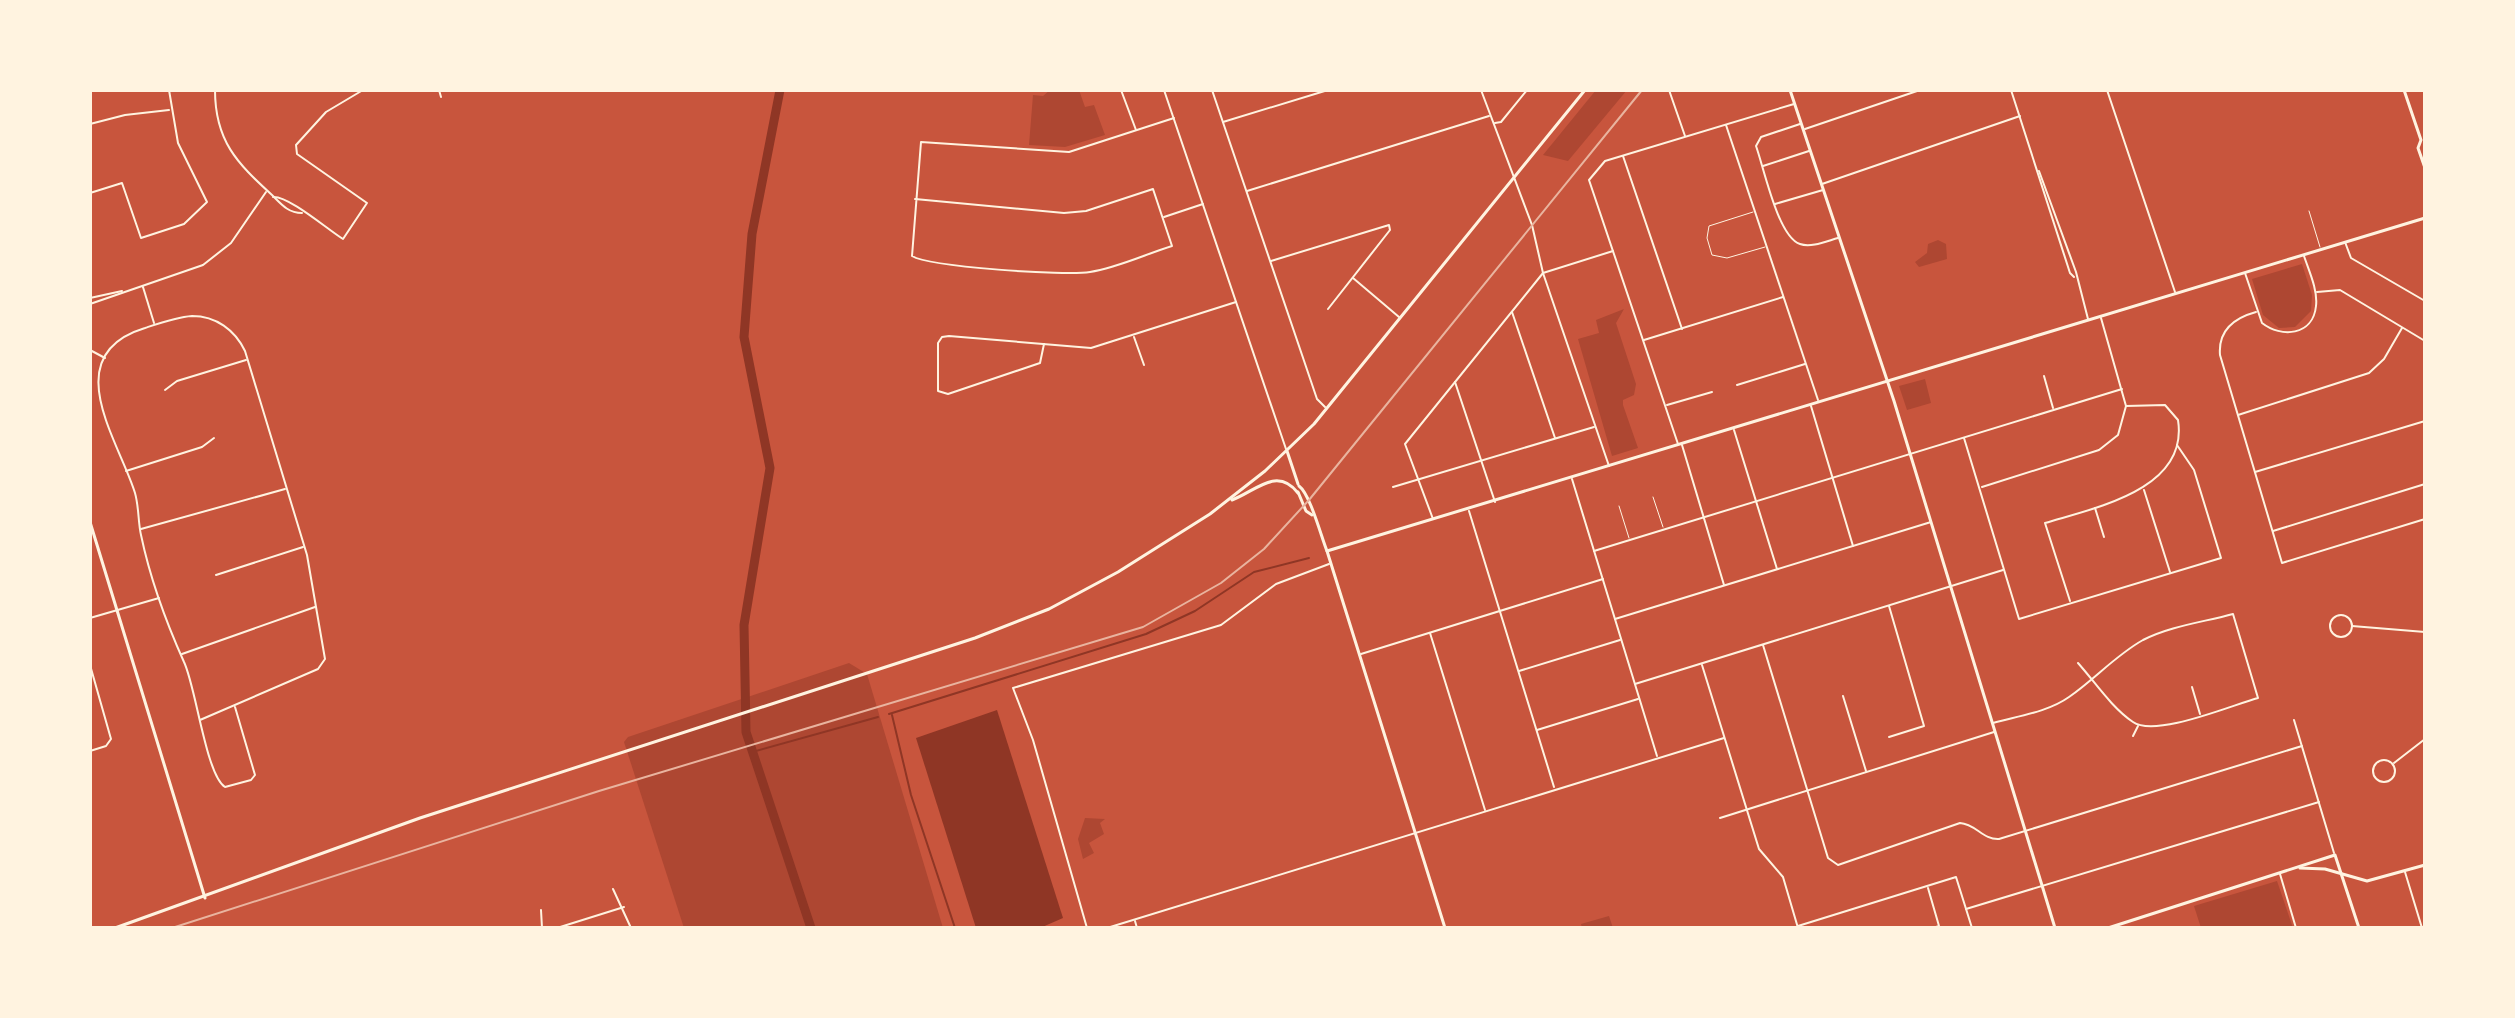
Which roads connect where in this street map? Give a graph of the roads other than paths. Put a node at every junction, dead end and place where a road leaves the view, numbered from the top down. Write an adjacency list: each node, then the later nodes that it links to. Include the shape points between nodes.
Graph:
1 (169, 90): 20 (street)
2 (215, 90): 42 (street, via 228,147)
3 (363, 90): 50 (street, via 326,112 296,145 297,154 367,203 343,239)
4 (439, 90): 18 (street)
5 (1121, 90): 30 (street)
6 (1164, 90): 23 (street)
7 (1212, 90): 24 (street)
8 (1328, 90): 24 (street)
9 (1481, 90): 21 (street)
10 (1527, 90): 27 (street, via 1501,122)
11 (1585, 90): 38 (main road)
12 (1669, 90): 31 (street)
13 (1790, 90): 19 (main road)
14 (1920, 90): 29 (street)
15 (2011, 90): 22 (street)
16 (2107, 90): 67 (street)
17 (2404, 90): 32 (main road)
18 (441, 97)
19 (1795, 104): 25 (main road); 28 (street)
20 (171, 110): 26 (street); 43 (street, via 182,157 207,202 184,224 141,238 122,183)
21 (1490, 116): 27 (street); 41 (street)
22 (2020, 116): 37 (street); 39 (street)
23 (1174, 118): 30 (street); 46 (street)
24 (1223, 122): 41 (street)
25 (1801, 123): 29 (main road); 35 (street, via 1759,138 1756,146)
26 (90, 124)
27 (1493, 124): 38 (street)
28 (1726, 124): 31 (street); 49 (street)
29 (1803, 129): 33 (main road)
30 (1136, 130): 45 (street, via 1069,152 921,142)
31 (1685, 137): 34 (street)
32 (2423, 142): 36 (main road, via 2418,148)
33 (1810, 151): 35 (street); 39 (main road)
34 (1623, 156): 57 (street, via 1605,161 1589,180); 81 (street)
35 (1763, 166): 47 (street)
36 (2425, 168)
37 (2038, 170): 62 (street); 62 (street)
38 (1513, 179): 60 (street, via 1532,225); 77 (main road)
39 (1822, 184): 40 (main road)
40 (1824, 189): 47 (street); 53 (main road)
41 (1246, 191): 59 (street)
42 (266, 192): 44 (street); 64 (street, via 237,237 214,258 189,272)
43 (90, 193)
44 (273, 197): 50 (street); 50 (street, via 280,196)
45 (915, 199): 51 (street, via 1064,213 1153,189); 51 (street, via 912,256 1074,274 1172,246)
46 (1203, 204): 51 (street); 71 (street)
47 (1775, 204): 53 (street, via 1784,228 1798,244)
48 (2309, 211): 56 (lane)
49 (1755, 212): 55 (street); 55 (lane, via 1709,226 1712,255 1727,258)
50 (302, 213)
51 (1163, 217)
52 (2425, 218): 54 (main road)
53 (1840, 237): 93 (main road)
54 (2345, 242): 56 (main road); 70 (street, via 2351,258)
55 (1767, 246): 68 (street)
56 (2321, 250): 58 (main road)
57 (1613, 251): 60 (street); 83 (street)
58 (2304, 255): 61 (main road); 66 (street)
59 (1270, 261): 63 (street, via 1389,225); 104 (street, via 1318,401)
60 (1543, 273): 74 (street); 108 (street)
61 (2245, 273): 67 (main road); 75 (street)
62 (2074, 277): 78 (street)
63 (1353, 278): 73 (street); 77 (street)
64 (143, 285): 65 (street); 79 (street)
65 (123, 291): 69 (street); 72 (street)
66 (2315, 293): 75 (street, via 2314,315 2297,332 2272,330); 80 (street, via 2340,290)
67 (2175, 294): 76 (main road)
68 (1784, 297): 81 (street); 89 (street)
69 (90, 298)
70 (2425, 301)
71 (1236, 302): 82 (street); 115 (street)
72 (90, 304)
73 (1328, 309)
74 (1512, 312): 92 (street); 112 (street)
75 (2256, 312): 106 (street, via 2233,322 2219,344)
76 (2100, 317): 78 (main road); 95 (street)
77 (1400, 318): 104 (main road)
78 (2089, 321): 93 (main road)
79 (155, 325): 87 (street, via 124,337); 88 (street, via 204,317 227,328)
80 (2402, 328): 84 (street); 106 (street, via 2369,373)
81 (1682, 329): 83 (street)
82 (1134, 336): 85 (street, via 1091,348); 90 (street)
83 (1644, 340): 102 (street)
84 (2425, 341)
85 (1044, 344): 85 (street, via 942,337 938,391 948,394 1040,363)
86 (90, 350): 87 (street)
87 (105, 358): 119 (street, via 99,398)
88 (248, 360): 96 (street, via 177,381); 128 (street)
89 (1806, 363): 94 (street); 99 (street)
90 (1144, 365)
91 (2044, 376): 105 (street)
92 (1455, 382): 117 (street); 123 (street, via 1405,444)
93 (1888, 382): 99 (main road); 116 (main road)
94 (1737, 385)
95 (2122, 389): 103 (street); 105 (street)
96 (165, 390)
97 (1712, 392): 102 (street)
98 (2170, 397): 101 (street)
99 (1819, 403): 100 (main road)
100 (1810, 405): 109 (main road); 122 (street)
101 (2165, 405): 103 (street); 114 (street, via 2175,413 2180,429)
102 (1665, 406): 113 (street)
103 (2126, 406): 127 (street, via 2121,430 2105,447)
104 (1326, 408): 115 (main road)
105 (2054, 410): 110 (street)
106 (2238, 415): 120 (street)
107 (2425, 421): 120 (street)
108 (1596, 427): 112 (street); 118 (street)
109 (1734, 428): 113 (main road); 132 (street)
110 (1964, 437): 116 (street); 127 (street)
111 (214, 438): 119 (street, via 205,446)
112 (1555, 439): 117 (street)
113 (1680, 445): 118 (main road); 139 (street)
114 (2177, 445): 129 (street); 156 (street, via 2194,470 2221,558)
115 (1287, 451): 125 (main road); 133 (main road)
116 (1910, 453): 122 (street); 143 (main road)
117 (1482, 462): 123 (street); 134 (street)
118 (1609, 467): 121 (main road)
119 (125, 471): 144 (street)
120 (2255, 472): 146 (street)
121 (1572, 478): 134 (main road); 152 (street)
122 (1832, 478): 132 (street); 150 (street)
123 (1418, 481): 126 (street); 141 (street)
124 (2425, 484): 146 (street)
125 (1299, 486): 130 (main road); 138 (main road)
126 (1393, 487)
127 (1979, 487): 154 (street)
128 (287, 489): 144 (street); 149 (street)
129 (2144, 489): 136 (street); 156 (street)
130 (1298, 493): 133 (main road, via 1287,482 1273,479); 138 (main road)
131 (1653, 497): 145 (lane)
132 (1755, 501): 139 (street); 155 (street)
133 (1228, 502): 219 (main road, via 1140,560 1049,609 867,674 420,818)
134 (1495, 502): 137 (main road)
135 (1619, 506): 148 (lane)
136 (2095, 507): 147 (street); 162 (street, via 2045,523)
137 (1468, 510): 141 (main road); 166 (street)
138 (1312, 515): 151 (main road)
139 (1704, 517): 145 (street); 159 (street)
140 (2425, 519): 146 (street, via 2282,563)
141 (1433, 520): 151 (main road)
142 (90, 522): 165 (main road)
143 (1931, 522): 150 (street); 160 (main road)
144 (140, 529): 161 (street)
145 (1664, 530): 148 (street)
146 (2272, 531)
147 (2104, 537)
148 (1630, 540): 152 (street)
149 (305, 546): 157 (street); 163 (street)
150 (1853, 546): 155 (street)
151 (1327, 551): 153 (main road)
152 (1594, 551): 158 (street)
153 (1331, 563): 175 (main road); 229 (street, via 1276,584 1221,625 1013,688)
154 (2004, 569): 160 (street); 162 (street, via 2019,619)
155 (1777, 570): 159 (street)
156 (2170, 573): 162 (street)
157 (216, 575)
158 (1603, 579): 166 (street); 168 (street)
159 (1725, 586): 168 (street)
160 (1951, 588): 164 (street); 189 (main road)
161 (160, 597): 165 (street); 174 (street)
162 (2071, 604)
163 (316, 606): 174 (street); 185 (street, via 324,665)
164 (1889, 606): 173 (street); 194 (street, via 1924,726)
165 (117, 610): 167 (street); 219 (main road)
166 (1500, 611): 170 (street); 179 (street)
167 (90, 618)
168 (1615, 619): 172 (street)
169 (2352, 626): 169 (street, via 2340,615 2330,627 2341,637); 171 (street)
170 (1430, 632): 175 (street); 206 (street)
171 (2425, 632)
172 (1621, 640): 179 (street); 181 (street)
173 (1763, 645): 177 (street); 203 (street)
174 (180, 654): 187 (street)
175 (1360, 654): 209 (main road)
176 (2078, 663): 180 (street)
177 (1701, 664): 181 (street); 195 (street)
178 (90, 665): 198 (street, via 111,742)
179 (1518, 671): 191 (street)
180 (2092, 679): 186 (street, via 2145,639 2233,614 2258,698); 189 (street, via 2060,702); 190 (street)
181 (1635, 684): 184 (street)
182 (2192, 687): 186 (street)
183 (1843, 696): 201 (street)
184 (1639, 699): 191 (street); 199 (street)
185 (235, 707): 187 (street); 187 (street, via 254,777 223,787)
186 (2200, 715): 190 (street, via 2158,727)
187 (200, 720)
188 (2294, 720): 197 (street)
189 (1993, 723): 192 (main road)
190 (2138, 725): 193 (street)
191 (1537, 730): 202 (street)
192 (1995, 732): 201 (street); 208 (main road)
193 (2133, 736)
194 (1889, 737)
195 (1724, 738): 199 (street); 205 (street)
196 (2425, 739): 200 (street)
197 (2302, 746): 204 (street); 208 (street)
198 (90, 751)
199 (1658, 758): 202 (street)
200 (2392, 764): 200 (street, via 2377,763 2377,778 2392,778)
201 (1866, 772): 203 (street)
202 (1555, 790): 206 (street)
203 (1806, 791): 205 (street); 208 (street, via 1831,864 1960,823 1992,840)
204 (2319, 802): 210 (street); 216 (street)
205 (1746, 810): 207 (street); 224 (street, via 1759,849 1783,877)
206 (1485, 811): 209 (street)
207 (1720, 818)
208 (2025, 831): 216 (main road)
209 (1415, 833): 223 (street); 232 (main road)
210 (2335, 855): 212 (main road); 215 (main road)
211 (2425, 865): 213 (main road)
212 (2293, 869): 214 (main road); 215 (main road)
213 (2405, 871): 215 (main road, via 2372,880); 239 (street)
214 (2280, 873): 236 (main road); 237 (street)
215 (2343, 875): 238 (main road)
216 (2042, 885): 221 (street); 235 (main road)
217 (1927, 886): 221 (street, via 1956,877); 224 (street); 233 (street, via 1939,926)
218 (613, 889): 220 (street)
219 (205, 898): 225 (main road)
220 (624, 907): 227 (street); 228 (street)
221 (1966, 909): 234 (street)
222 (541, 910): 226 (street)
223 (1135, 920): 230 (street); 231 (street)
224 (1798, 927)
225 (115, 928)
226 (542, 928)
227 (557, 928)
228 (631, 928)
229 (1087, 928)
230 (1107, 928)
231 (1137, 928)
232 (1445, 928)
233 (1933, 928)
234 (1972, 928)
235 (2055, 928)
236 (2108, 928)
237 (2296, 928)
238 (2359, 928)
239 (2422, 928)

